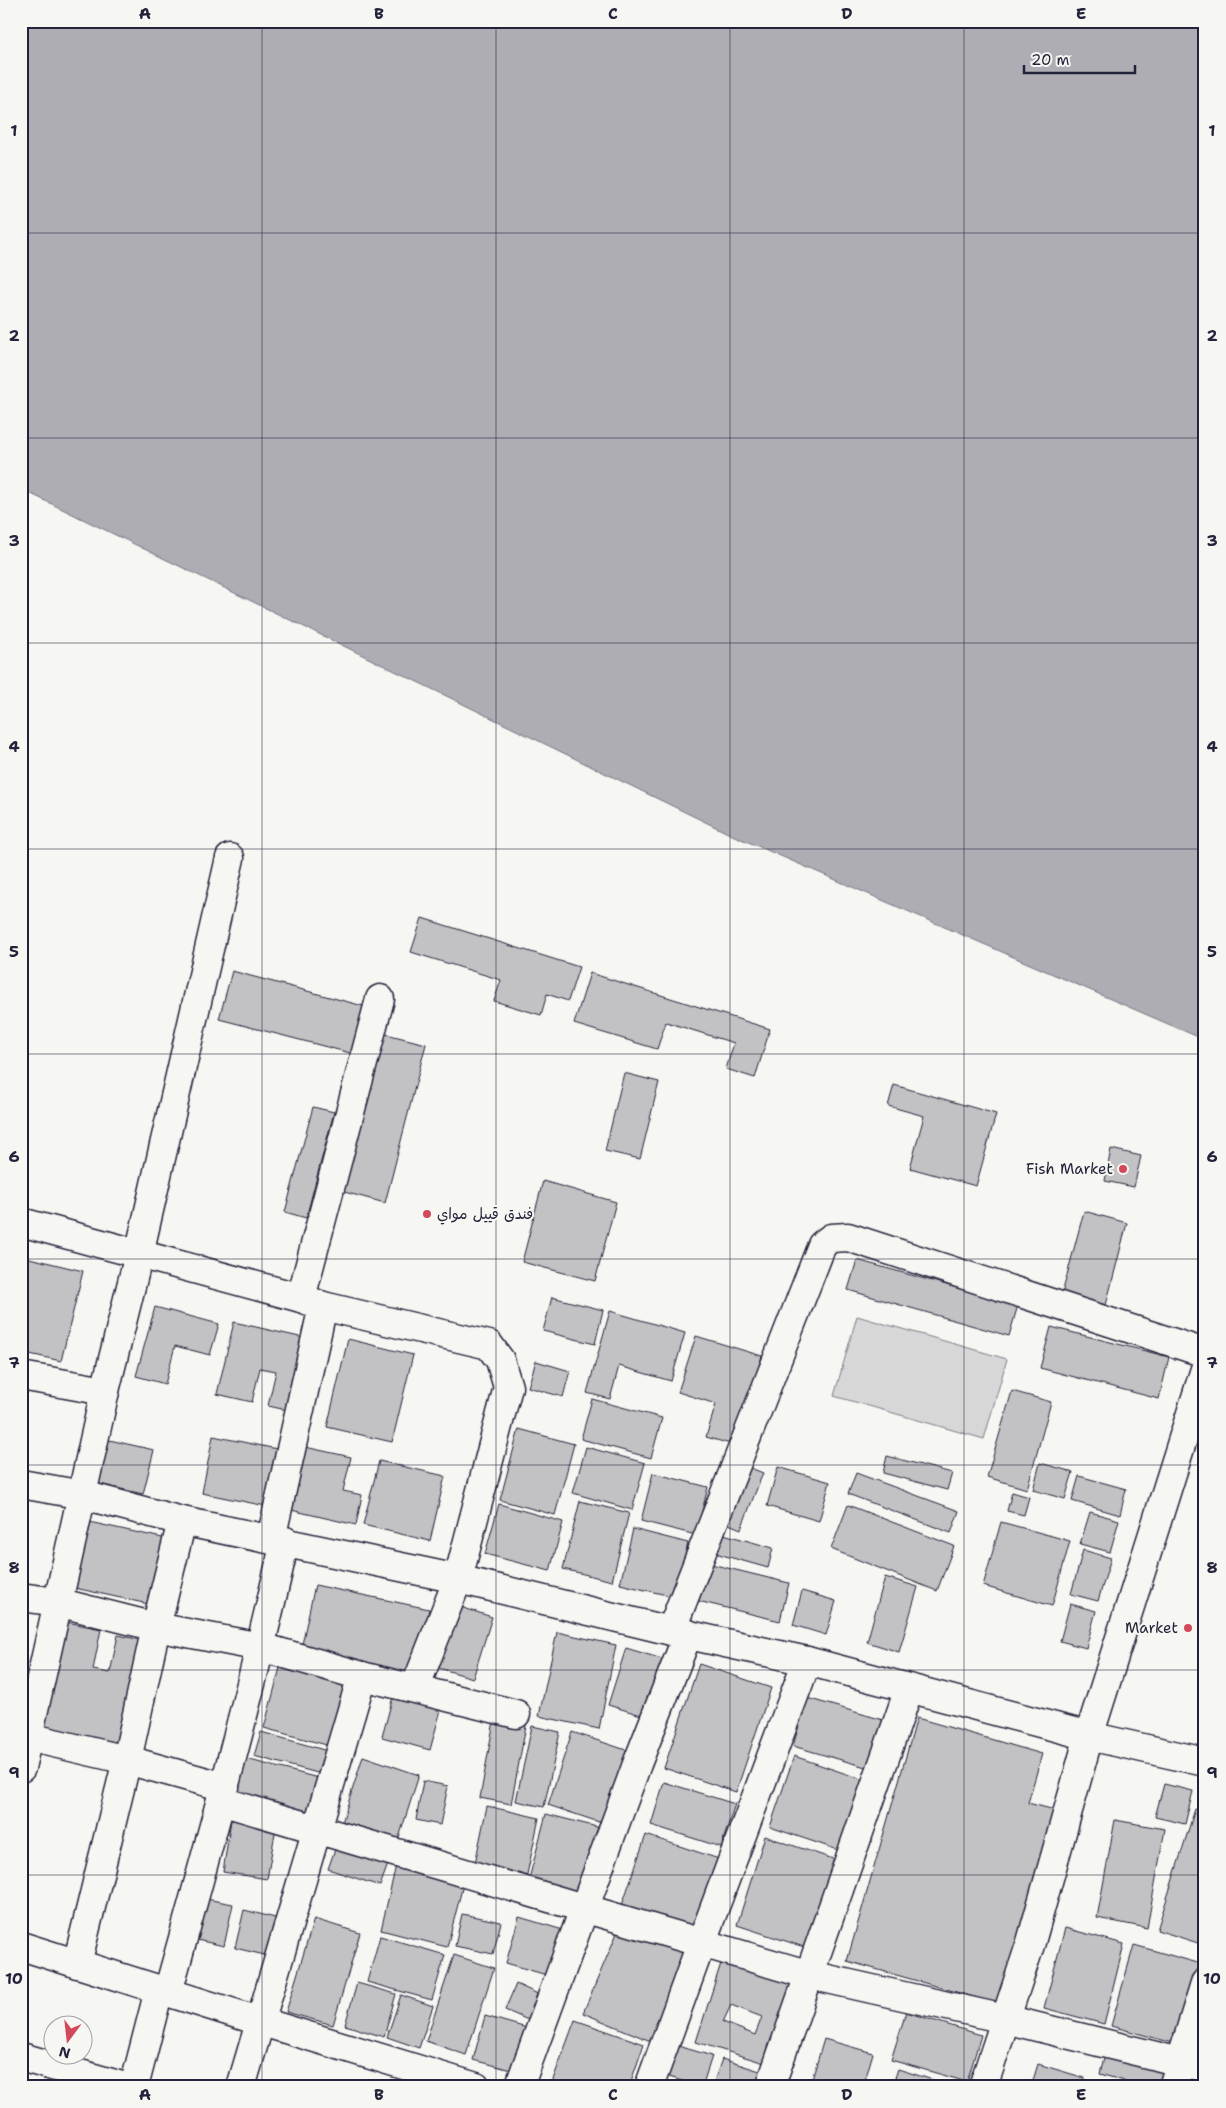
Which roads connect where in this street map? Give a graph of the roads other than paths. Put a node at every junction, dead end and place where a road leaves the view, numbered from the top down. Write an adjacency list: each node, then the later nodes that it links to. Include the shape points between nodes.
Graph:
1 (230, 858): 4 (street)
2 (380, 999): 5 (street)
3 (21, 1222): 4 (street)
4 (139, 1254): 5 (street); 9 (street)
5 (312, 1302): 14 (street); 15 (street, via 489,1345 500,1360 508,1387)
6 (1205, 1353): 19 (street, via 848,1237 832,1238 822,1245)
7 (1205, 1368): 10 (street)
8 (21, 1376): 9 (street)
9 (105, 1391): 12 (street)
10 (1199, 1403): 26 (street)
11 (21, 1484): 12 (street)
12 (83, 1495): 13 (street); 17 (street)
13 (182, 1521): 14 (street); 18 (street)
14 (278, 1540): 15 (street); 20 (street)
15 (458, 1579): 19 (street); 23 (street)
16 (21, 1596): 17 (street)
17 (57, 1602): 18 (street); 27 (street)
18 (156, 1626): 20 (street); 28 (street)
19 (679, 1632): 21 (street); 32 (street)
20 (261, 1647): 22 (street); 30 (street)
21 (807, 1661): 24 (street); 33 (street)
22 (362, 1676): 23 (street); 31 (street)
23 (415, 1688): 25 (street)
24 (909, 1689): 26 (street); 36 (street)
25 (516, 1714)
26 (1089, 1736): 29 (street); 39 (street, via 1031,1942)
27 (24, 1753): 28 (street)
28 (128, 1760): 30 (street); 35 (street)
29 (1205, 1762)
30 (223, 1794): 31 (street); 38 (street)
31 (316, 1829): 32 (street); 40 (street)
32 (584, 1909): 33 (street); 47 (street)
33 (701, 1944): 36 (street); 48 (street)
34 (21, 1946): 35 (street)
35 (77, 1964): 38 (street)
36 (810, 1975): 39 (street); 49 (street)
37 (1205, 1983): 42 (street)
38 (163, 1991): 40 (street); 44 (street)
39 (1005, 2019): 42 (street); 50 (street)
40 (259, 2021): 45 (street); 46 (street)
41 (21, 2057): 43 (street)
42 (1193, 2065): 51 (street)
43 (125, 2087)
44 (134, 2087)
45 (241, 2087)
46 (476, 2087)
47 (519, 2087)
48 (649, 2087)
49 (770, 2087)
50 (983, 2087)
51 (1173, 2087)

